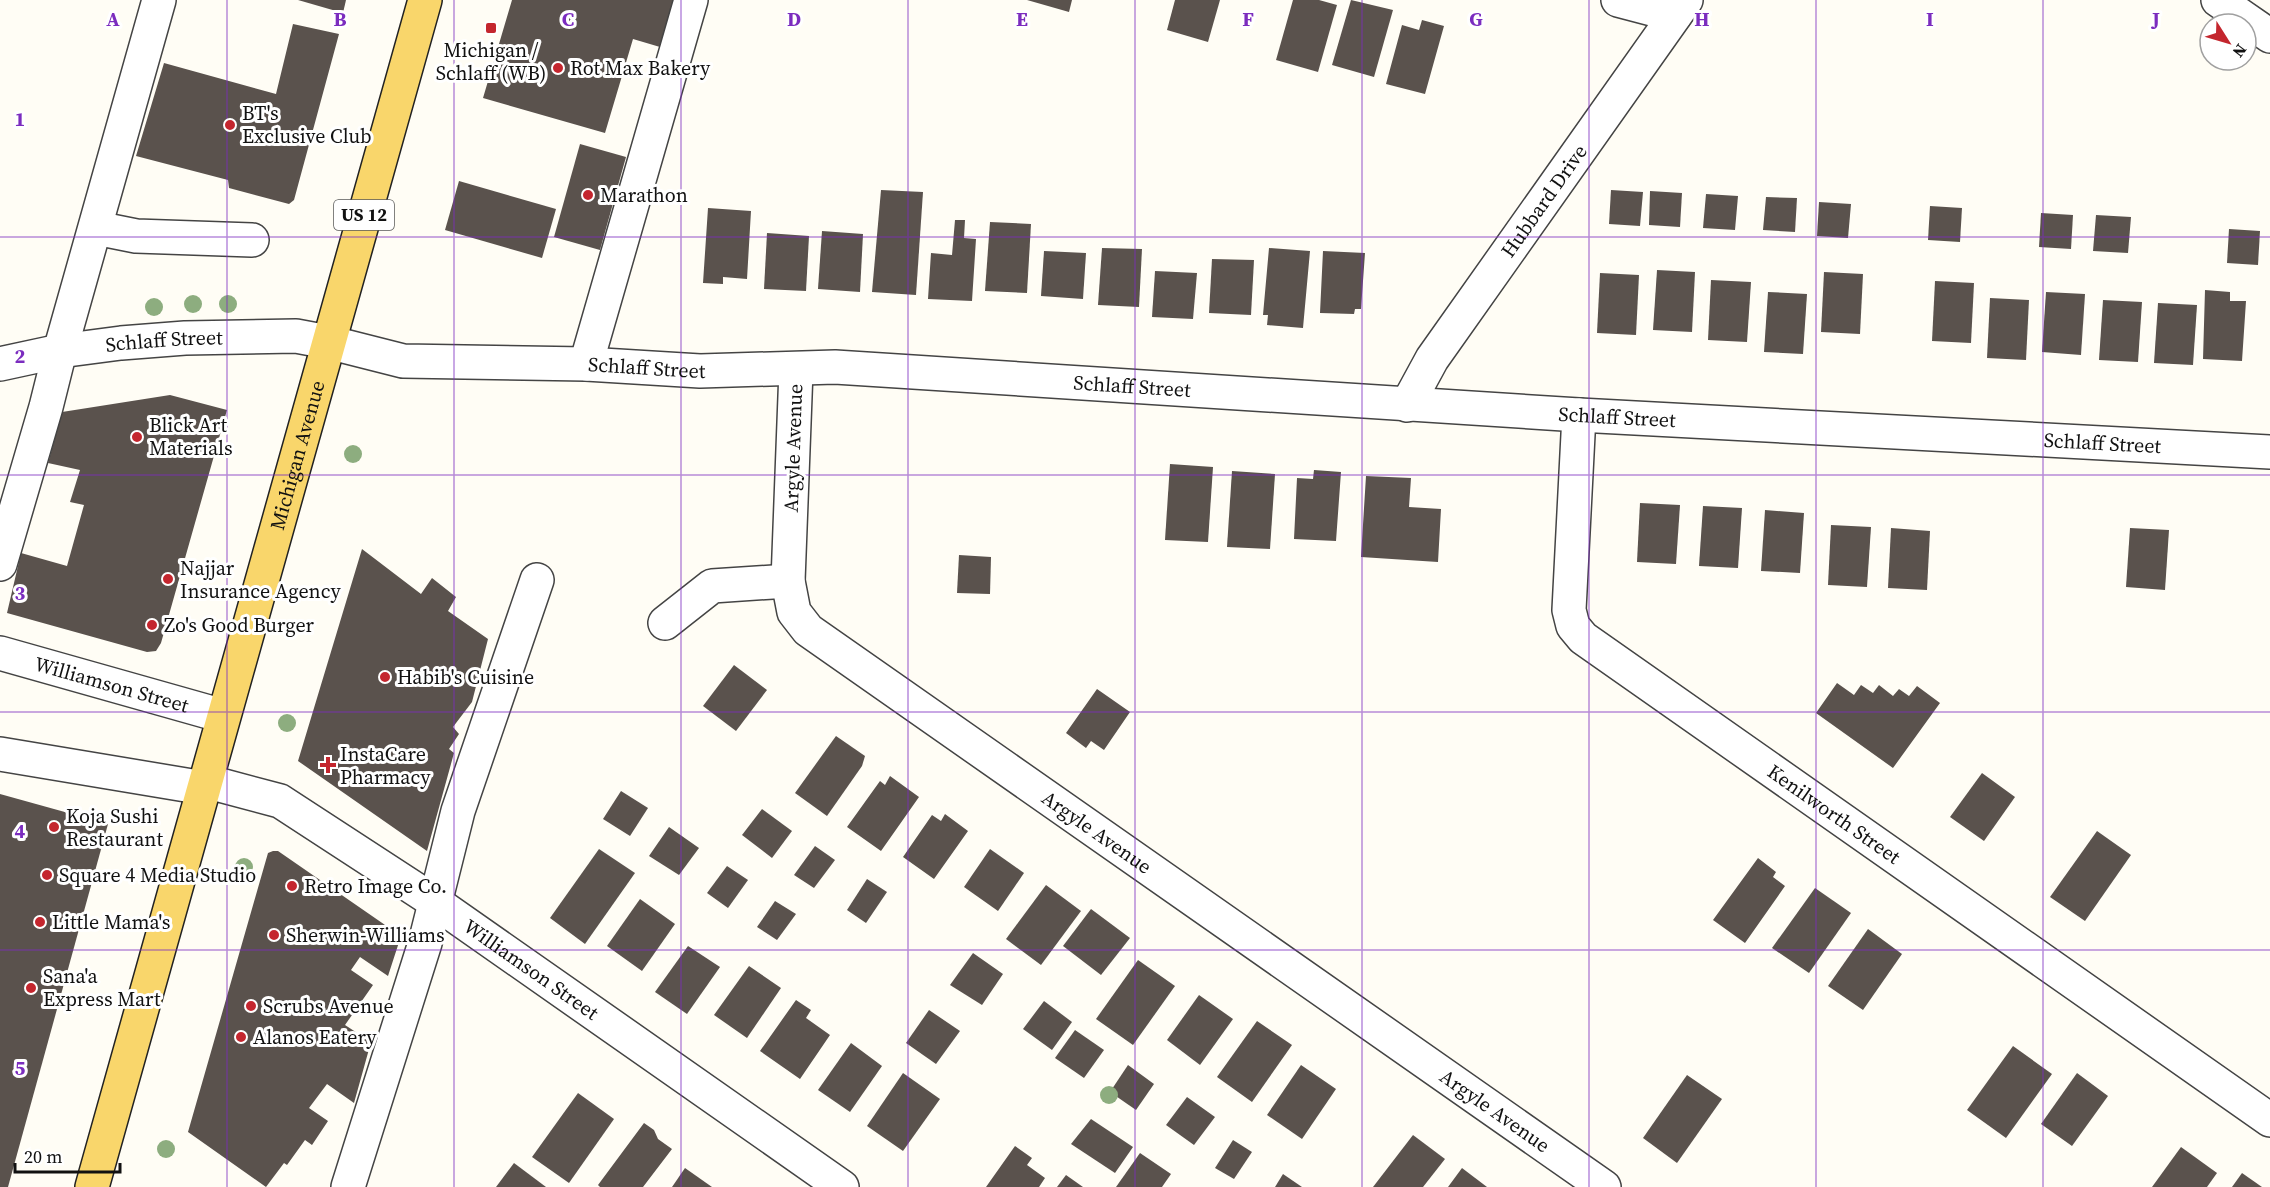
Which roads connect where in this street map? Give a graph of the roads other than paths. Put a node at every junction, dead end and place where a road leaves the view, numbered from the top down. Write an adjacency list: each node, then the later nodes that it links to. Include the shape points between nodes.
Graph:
1 (425, 0): 10 (main road, Michigan Avenue / US 12)
2 (691, 0): 13 (street)
3 (1618, 0): 5 (street)
4 (2218, 0): 7 (street)
5 (1680, 7): 15 (street, Hubbard Drive, via 1432,359)
6 (159, 10): 8 (street)
7 (2270, 36)
8 (96, 228): 9 (street, via 136,236); 11 (street)
9 (252, 240)
10 (328, 342): 11 (street, Schlaff Street, via 296,336 185,338); 13 (street, Schlaff Street, via 403,361); 23 (main road, Michigan Avenue / US 12)
11 (60, 351): 12 (street, Schlaff Street); 18 (street)
12 (0, 364)
13 (586, 364): 14 (street, Schlaff Street, via 700,371)
14 (796, 370): 15 (street, Schlaff Street, via 835,367); 20 (street, Argyle Avenue)
15 (1407, 405): 16 (street, Schlaff Street)
16 (1579, 415): 17 (street, Schlaff Street); 27 (street, Kenilworth Street, via 1569,610 1573,626 1583,638)
17 (2270, 452)
18 (0, 564)
19 (537, 580): 26 (street, via 458,811)
20 (788, 581): 21 (street, via 712,586); 31 (street, Argyle Avenue, via 794,612 808,630)
21 (665, 623)
22 (0, 653): 23 (street, Williamson Street)
23 (224, 716): 25 (main road, Michigan Avenue / US 12)
24 (0, 754): 25 (street, Williamson Street)
25 (205, 784): 26 (street, Williamson Street, via 280,801); 28 (main road, Michigan Avenue / US 12)
26 (435, 902): 29 (street); 30 (street, Williamson Street)
27 (2270, 1120)
28 (92, 1187)
29 (348, 1187)
30 (842, 1187)
31 (1604, 1187)

